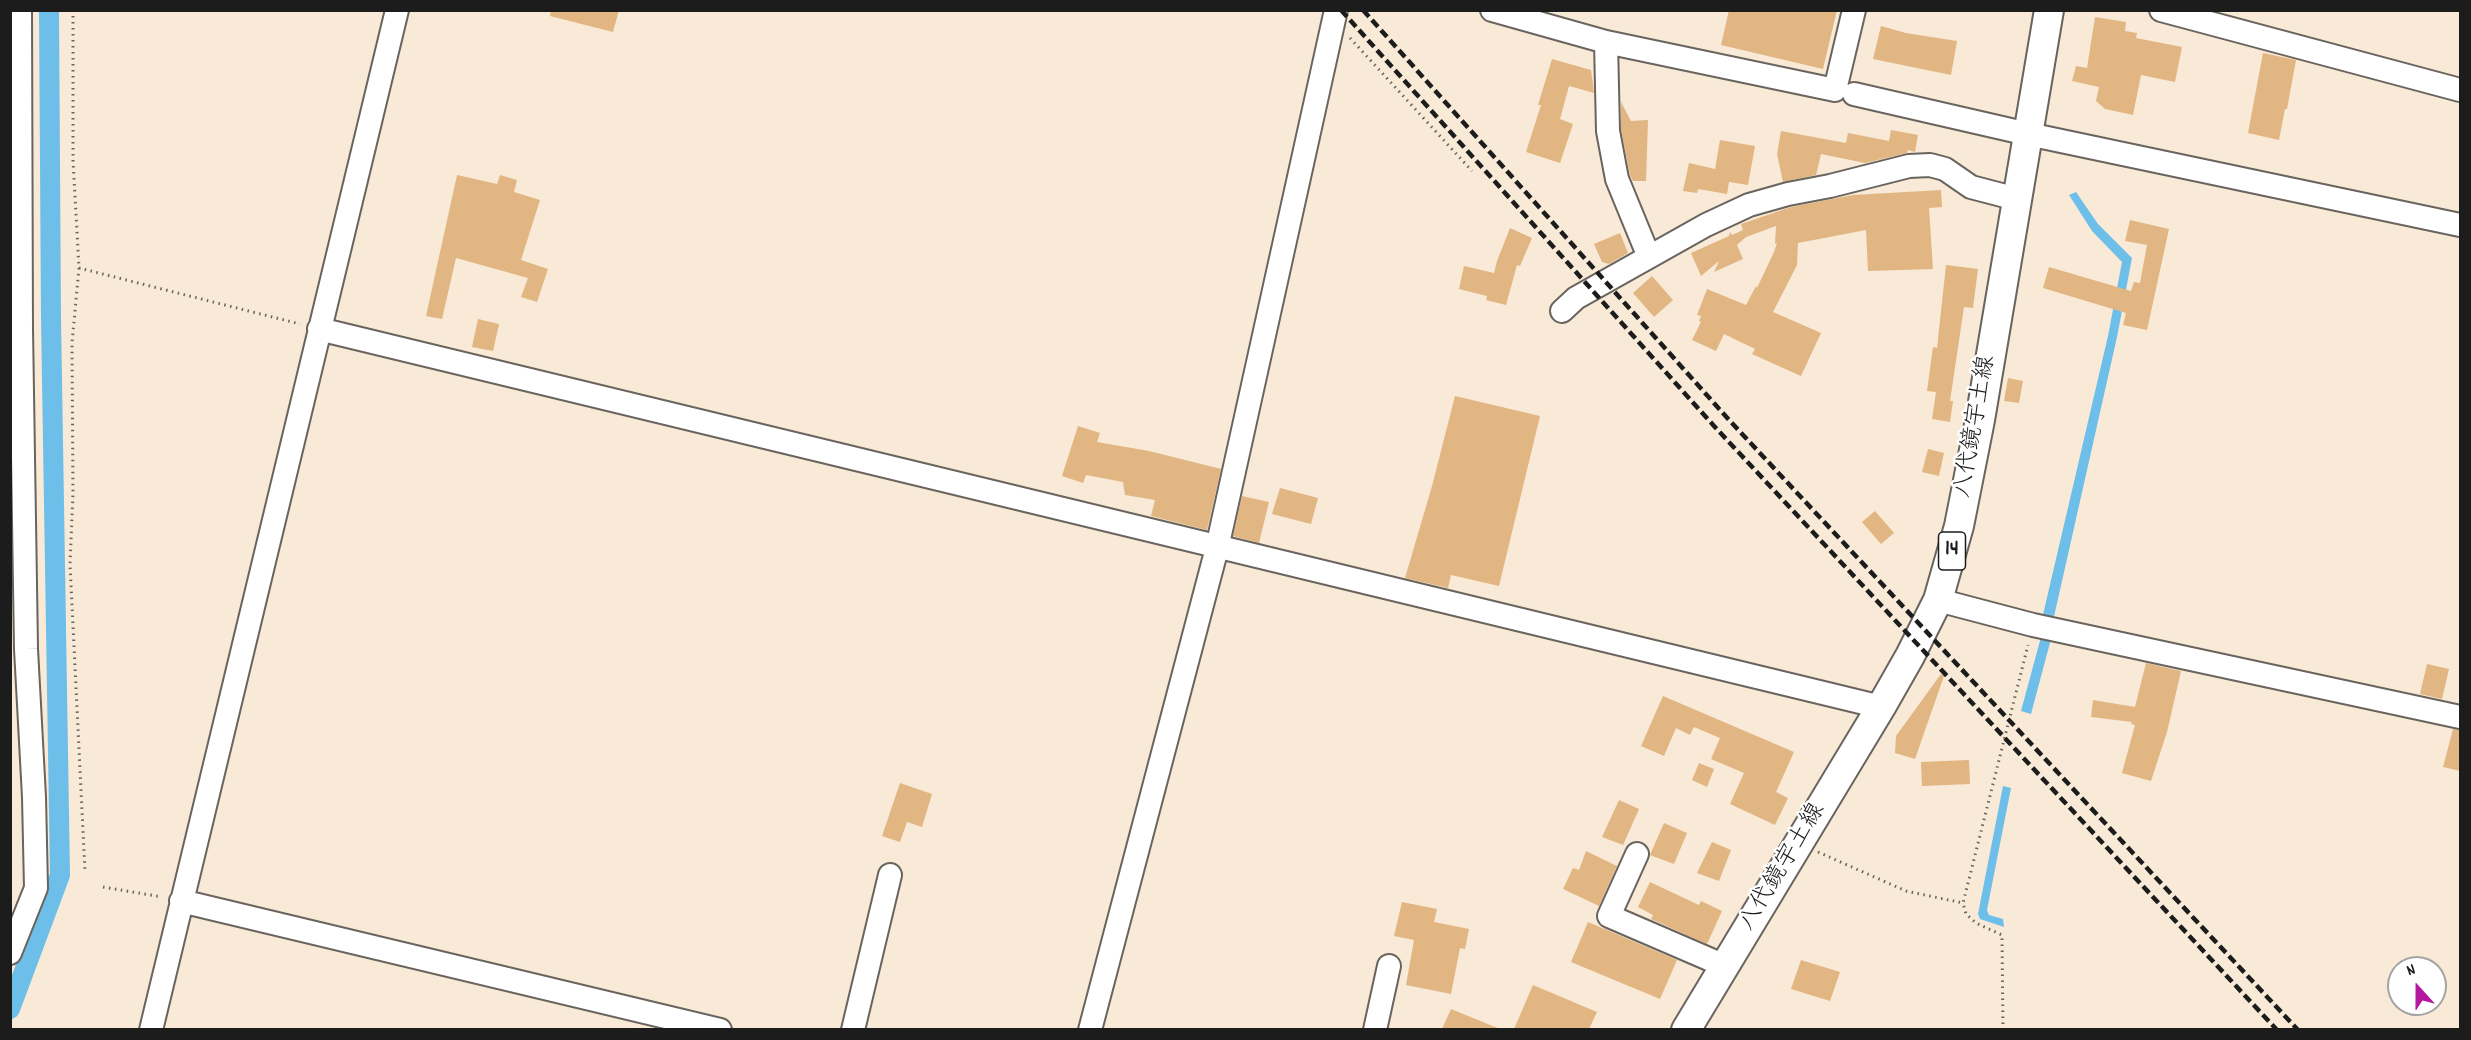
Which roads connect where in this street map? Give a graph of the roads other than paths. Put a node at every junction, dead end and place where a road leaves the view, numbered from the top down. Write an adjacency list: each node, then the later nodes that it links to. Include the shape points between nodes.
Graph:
1 (20, 10): 16 (street)
2 (397, 10): 17 (street)
3 (1492, 10): 8 (street)
4 (1854, 10): 8 (street, via 1836,90)
5 (2049, 10): 11 (main road, 八代鏡宇土線 / 14)
6 (2161, 10): 9 (street)
7 (1335, 16): 19 (street)
8 (1606, 42): 14 (street, via 1608,131 1617,179)
9 (2460, 90)
10 (1854, 94): 11 (street)
11 (2028, 134): 12 (main road, 八代鏡宇土線 / 14); 13 (street)
12 (2017, 199): 14 (street, via 1971,187 1945,169 1909,166 1749,205); 20 (main road, 八代鏡宇土線 / 14, via 1980,420 1959,526)
13 (2460, 225)
14 (1649, 257): 15 (street, via 1576,298)
15 (1562, 311)
16 (21, 329): 18 (street); 21 (street)
17 (319, 329): 19 (street); 26 (street)
18 (10, 356)
19 (1216, 548): 22 (street); 33 (street)
20 (1938, 600): 22 (main road, 八代鏡宇土線 / 14); 23 (street, via 2033,625)
21 (18, 646): 27 (street, via 34,797 36,888)
22 (1881, 707): 29 (main road, 八代鏡宇土線 / 14)
23 (2460, 717)
24 (1637, 854): 29 (street, via 1609,916)
25 (890, 875): 32 (street)
26 (181, 901): 30 (street); 31 (street)
27 (10, 953)
28 (1389, 966): 34 (street)
29 (1725, 966): 35 (main road, 八代鏡宇土線 / 14)
30 (151, 1029)
31 (720, 1029)
32 (853, 1029)
33 (1090, 1029)
34 (1375, 1029)
35 (1686, 1029)

